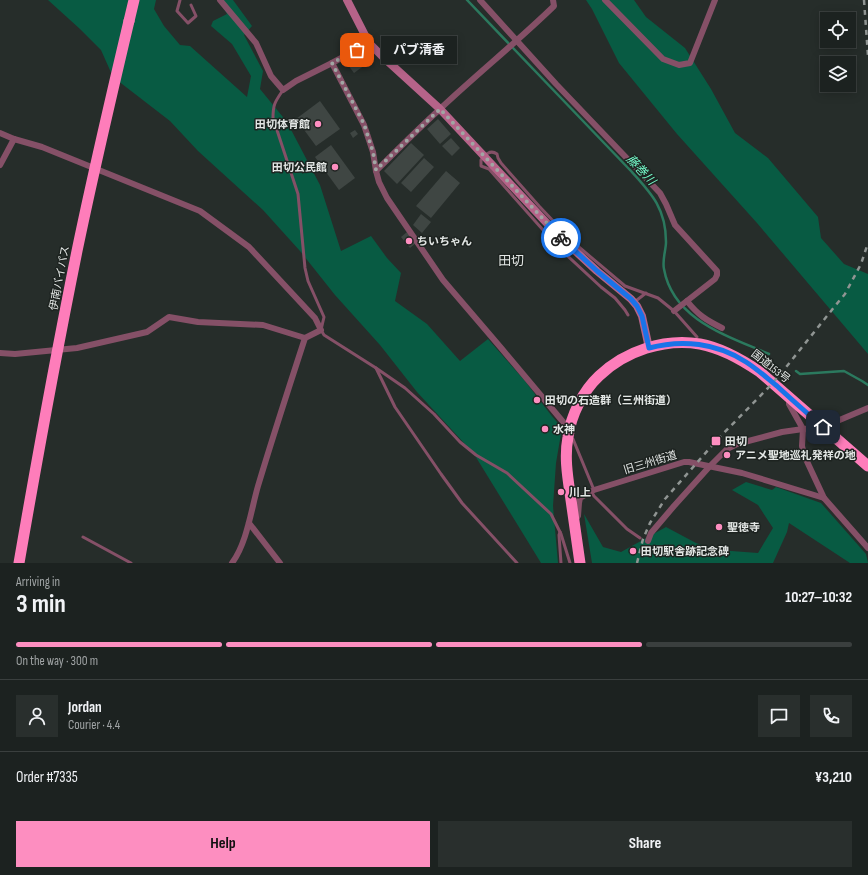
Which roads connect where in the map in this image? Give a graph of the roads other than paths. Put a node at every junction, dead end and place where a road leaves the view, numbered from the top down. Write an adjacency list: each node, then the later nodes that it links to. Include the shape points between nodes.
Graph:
1 (134, 0): 51 (highway, 伊南バイパス, bridge, via 76,258)
2 (180, 0): 9 (lane, via 177,11 188,23 196,16)
3 (220, 0): 13 (street, via 256,43 271,76)
4 (346, 0): 11 (street)
5 (480, 0): 10 (street)
6 (553, 0): 10 (street, via 554,6)
7 (605, 0): 8 (street, via 663,59 679,65 690,63)
8 (715, 0)
9 (191, 4)
10 (517, 40): 14 (street); 22 (street, via 660,193 675,225 717,271 715,279)
11 (370, 43): 12 (street); 14 (street)
12 (332, 63): 13 (street); 19 (street, via 364,124)
13 (283, 90): 28 (lane, via 275,102 273,118 298,194 305,268 324,317)
14 (440, 109): 17 (street); 19 (street)
15 (0, 133): 16 (street)
16 (14, 139): 18 (street); 28 (street, via 42,147 200,211 249,247 316,318)
17 (485, 156): 20 (lane, via 488,153 497,154 500,163 573,242 625,286); 25 (lane, via 481,160 481,166 489,169 559,248); 31 (street, via 557,234 637,306 642,316)
18 (0, 165)
19 (376, 170): 39 (street, via 387,198 443,280)
20 (646, 293): 21 (lane); 24 (lane)
21 (637, 300)
22 (686, 302): 24 (street); 27 (street, via 709,322)
23 (629, 307): 25 (lane)
24 (676, 309): 29 (lane)
25 (626, 310): 26 (lane)
26 (628, 316)
27 (722, 328)
28 (321, 330): 30 (street); 33 (lane, via 324,335)
29 (697, 337)
30 (305, 338): 32 (street, via 263,325 198,322 169,317 147,332 77,348); 45 (street)
31 (649, 348): 34 (highway, 国道153号, via 678,343 699,344 721,350 760,372); 39 (highway, 国道153号, via 623,358 599,376 584,395)
32 (0, 353)
33 (376, 368): 46 (lane, via 405,388 476,455 507,474 551,514); 55 (lane, via 395,407 445,480 462,503)
34 (789, 397): 38 (street, via 789,404); 41 (highway, 国道153号)
35 (868, 408): 36 (street)
36 (830, 424)
37 (816, 428): 38 (street)
38 (803, 429): 40 (street, via 737,444 727,449); 43 (street, via 804,456)
39 (569, 432): 42 (lane); 44 (highway, 国道153号, via 566,446 567,472)
40 (710, 466): 42 (street, 旧三州街道, via 684,462); 43 (street, 旧三州街道); 49 (street, via 674,506)
41 (868, 466)
42 (593, 490): 44 (street, via 580,498 578,516); 48 (lane, via 594,496 627,529)
43 (824, 498): 50 (street)
44 (574, 521): 58 (highway, 国道153号)
45 (249, 523): 53 (street, via 238,555); 54 (street)
46 (560, 532): 56 (lane); 57 (lane)
47 (83, 537): 52 (lane)
48 (640, 538)
49 (648, 541)
50 (868, 548)
51 (20, 563)
52 (131, 563)
53 (232, 563)
54 (280, 563)
55 (518, 563)
56 (561, 563)
57 (570, 563)
58 (580, 563)

